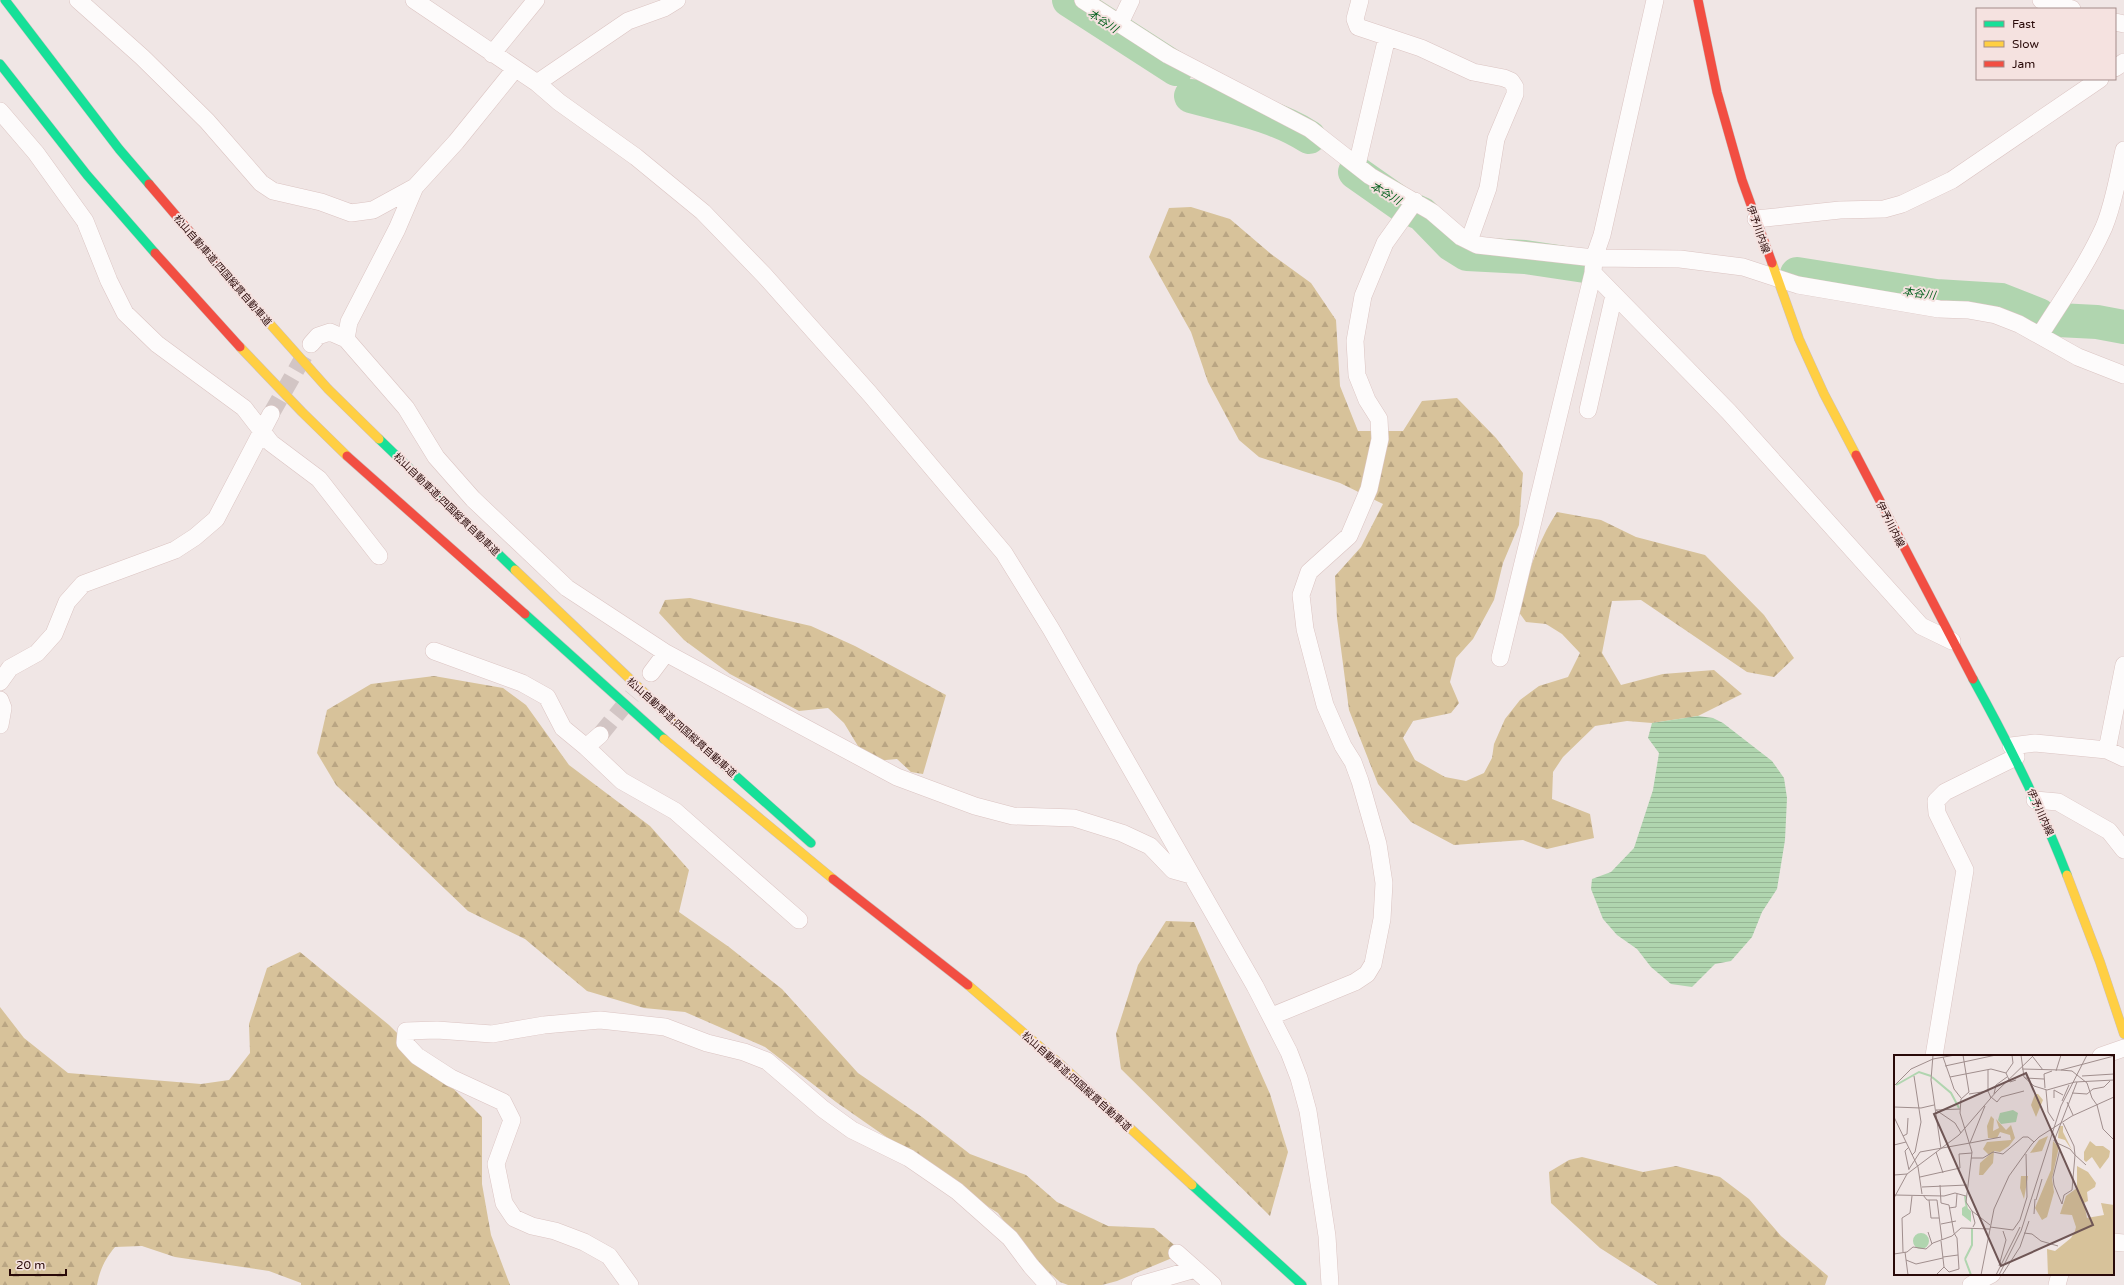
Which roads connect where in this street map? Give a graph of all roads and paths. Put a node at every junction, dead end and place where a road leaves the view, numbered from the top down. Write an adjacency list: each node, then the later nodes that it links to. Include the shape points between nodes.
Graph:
1 (5, 0): 54 (main road, 松山自動車道;四国縦貫自動車道, via 119,149 221,270 328,389 668,715)
2 (78, 0): 23 (street, via 147,62 207,122 261,183 273,191 321,202 351,213 374,210)
3 (414, 0): 15 (street)
4 (536, 0): 15 (street)
5 (677, 0): 19 (street, via 664,8 628,20)
6 (1083, 0): 13 (street)
7 (1131, 0): 13 (street)
8 (1360, 0): 14 (street, via 1355,19 1358,27)
9 (1655, 0): 27 (street)
10 (1698, 0): 25 (main road, 伊予川内線, via 1717,92)
11 (2042, 0): 12 (street)
12 (2069, 8)
13 (1120, 24): 22 (street, via 1168,55 1310,129)
14 (1387, 37): 22 (street); 26 (street, via 1421,48 1473,72 1504,78 1511,81 1515,87 1515,94 1496,138 1488,188)
15 (492, 54): 17 (street)
16 (0, 64): 58 (main road, 松山自動車道;四国縦貫自動車道, via 103,194 192,296 302,412 359,467 653,730 859,900)
17 (515, 69): 19 (street); 23 (street, via 456,142)
18 (2099, 80): 25 (street, via 1952,180 1902,204 1884,209 1840,210)
19 (537, 83): 55 (street, via 559,102 636,157 703,212 764,275 859,382 1004,553 1051,629)
20 (0, 110): 36 (street, via 85,221 125,313 157,344 244,408)
21 (2124, 150): 30 (street, via 2104,226 2077,277)
22 (1357, 165): 24 (street, via 1370,176)
23 (415, 187): 31 (street, via 397,229 349,322)
24 (1414, 201): 26 (street); 59 (street, via 1385,243 1363,296 1355,341 1357,375 1367,400 1379,419 1380,438 1369,489 1348,536 1310,572 1301,595 1305,629 1325,705 1353,762 1378,844 1384,883 1382,919 1373,964 1367,974 1355,982)
25 (1756, 219): 28 (main road, 伊予川内線)
26 (1469, 241): 27 (street, via 1477,245)
27 (1593, 265): 28 (street, via 1680,259 1743,267); 29 (street); 41 (street)
28 (1776, 276): 30 (street, via 1798,285 1931,308 1996,315); 38 (main road, 伊予川内線, via 1799,339 1824,394)
29 (1614, 295): 34 (street); 38 (street, via 1729,412 1921,626)
30 (2040, 335): 33 (street, via 2078,357)
31 (346, 339): 32 (street, via 330,332 318,336); 40 (street, via 406,408 436,457 473,499 567,588)
32 (311, 344)
33 (2124, 375)
34 (1588, 410)
35 (271, 414): 36 (street)
36 (263, 430): 37 (street, via 271,443 319,479); 44 (street, via 216,519 195,538 175,550 83,584 67,602 54,634 37,653 10,668)
37 (379, 556)
38 (1952, 640): 50 (main road, 伊予川内線)
39 (434, 651): 48 (street, via 522,683 547,697 563,728)
40 (666, 653): 43 (street); 55 (street, via 897,777 975,806 1013,816 1074,818 1122,833 1150,846 1173,870)
41 (1500, 658)
42 (2124, 665): 49 (street)
43 (651, 672)
44 (0, 682)
45 (0, 700): 46 (street, via 3,708)
46 (0, 725)
47 (600, 734): 48 (street)
48 (586, 747): 57 (street, via 622,781 675,811)
49 (2107, 750): 50 (street, via 2035,743); 51 (street)
50 (2013, 752): 52 (main road, 伊予川内線); 62 (street, via 1945,792 1936,801 1937,812 1965,870)
51 (2124, 758)
52 (2035, 800): 53 (street, via 2058,802 2109,831); 60 (main road, 伊予川内線, via 2050,831)
53 (2124, 850)
54 (821, 851)
55 (1191, 874): 59 (street)
56 (879, 902): 58 (main road, 松山自動車道;四国縦貫自動車道)
57 (799, 920)
58 (938, 960): 74 (main road, 松山自動車道;四国縦貫自動車道, via 1060,1064)
59 (1272, 1016): 75 (street, via 1299,1078 1308,1110 1327,1236)
60 (2124, 1034)
61 (2124, 1048): 63 (street)
62 (1934, 1055)
63 (2104, 1055)
64 (2114, 1242): 65 (street)
65 (2124, 1243)
66 (1178, 1253): 67 (street)
67 (1195, 1269): 72 (street); 73 (street)
68 (1990, 1275): 76 (street)
69 (2060, 1275): 77 (street)
70 (630, 1285): 71 (street, via 609,1256 584,1242 514,1218 504,1203 496,1164 512,1120 503,1102 451,1078 417,1056 405,1044 406,1031 437,1030 492,1034 544,1025 600,1020 665,1027 767,1061 852,1130 909,1158 958,1191 1010,1238 1030,1266)
71 (1048, 1285)
72 (1140, 1285)
73 (1213, 1285)
74 (1302, 1285)
75 (1330, 1285)
76 (1971, 1285)
77 (2057, 1285)

